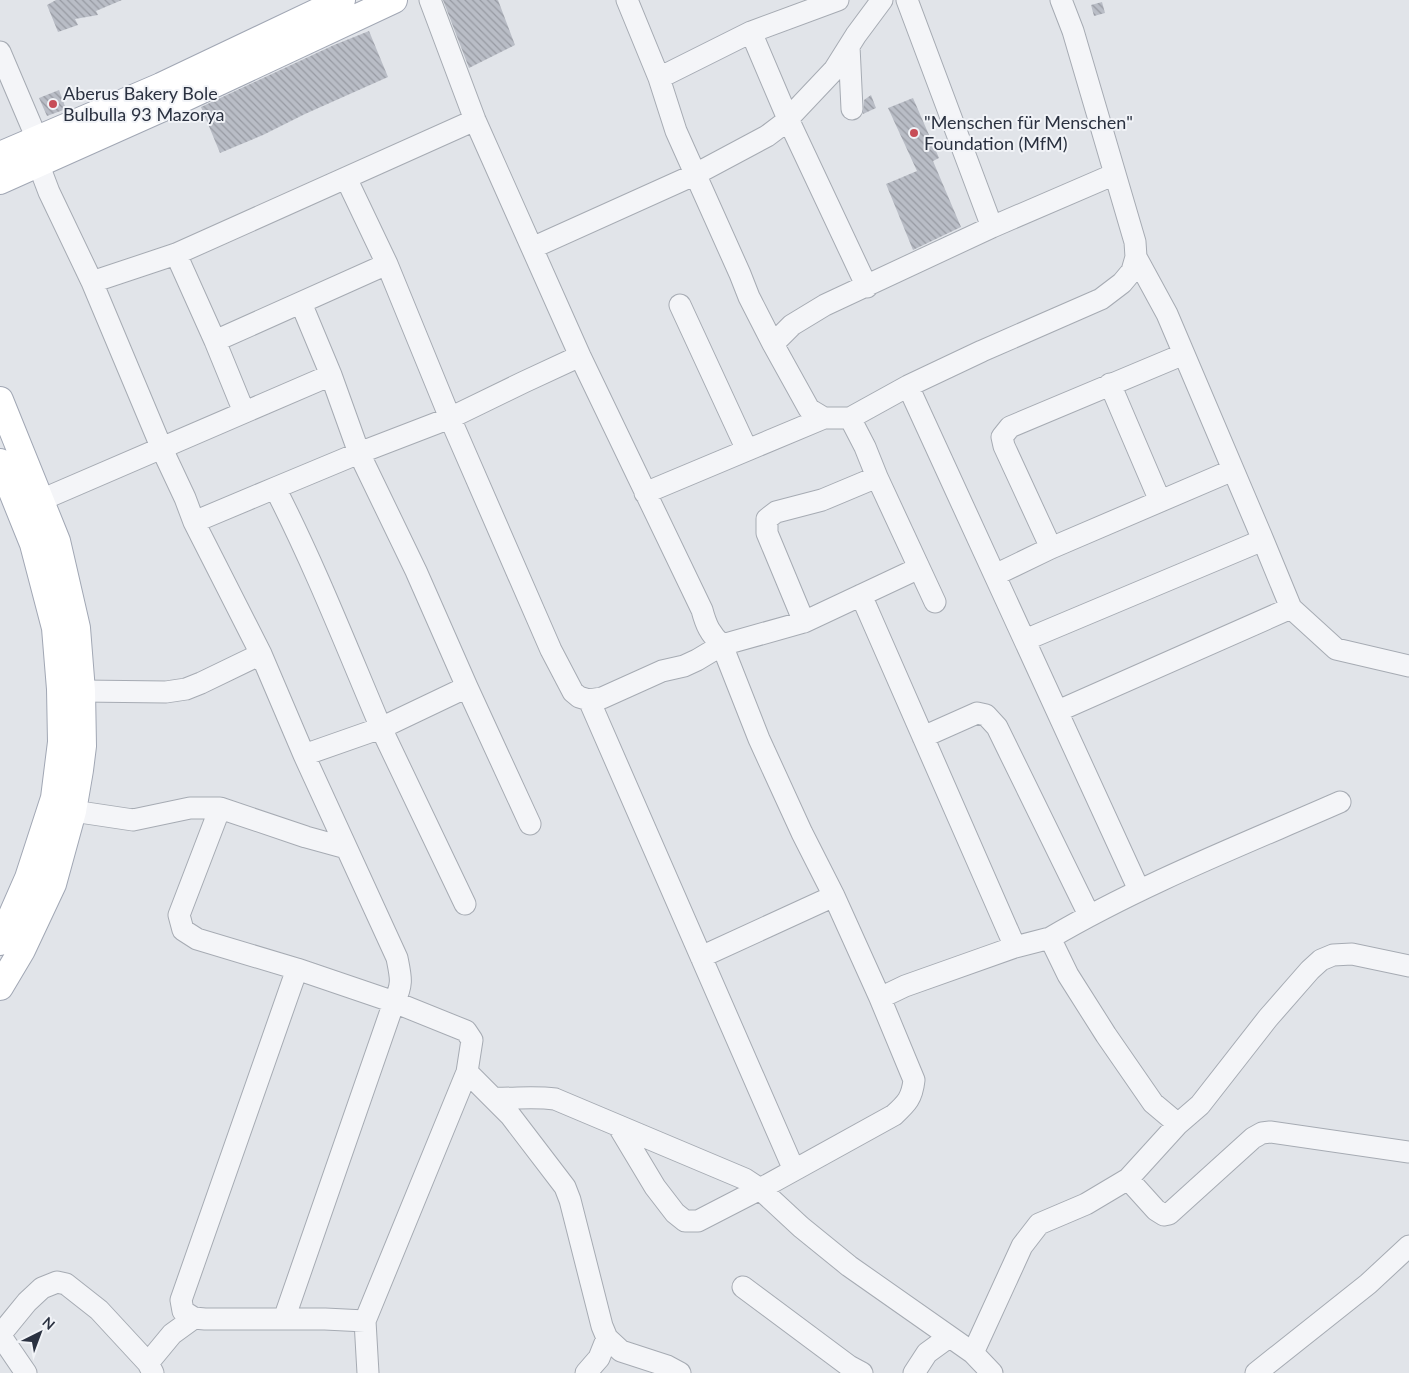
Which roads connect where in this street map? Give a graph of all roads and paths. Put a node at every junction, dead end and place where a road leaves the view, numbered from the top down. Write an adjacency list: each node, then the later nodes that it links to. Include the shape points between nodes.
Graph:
1 (394, 0): 16 (main road, via 170,105)
2 (430, 0): 15 (street)
3 (627, 0): 12 (street)
4 (838, 0): 9 (street)
5 (882, 0): 10 (street)
6 (907, 0): 22 (street)
7 (1061, 0): 18 (street)
8 (333, 2): 16 (main road, via 161,86)
9 (751, 32): 12 (street); 14 (street)
10 (849, 46): 13 (street); 14 (street, via 834,70)
11 (0, 52): 16 (street)
12 (659, 78): 19 (street)
13 (852, 109)
14 (788, 119): 19 (street, via 767,136); 28 (street)
15 (475, 120): 20 (street); 23 (street)
16 (38, 151): 17 (main road); 21 (main road); 27 (street, via 49,192)
17 (0, 155)
18 (1115, 174): 22 (street); 25 (street, via 1135,242)
19 (694, 175): 23 (street); 32 (street)
20 (346, 178): 24 (street); 26 (street)
21 (0, 181)
22 (992, 227): 28 (street)
23 (532, 248): 34 (street)
24 (176, 254): 27 (street); 31 (street)
25 (1136, 257): 33 (street, via 1167,314); 37 (street, via 1132,271 1122,283 1101,299)
26 (387, 264): 29 (street); 40 (street)
27 (92, 282): 43 (street)
28 (867, 286): 32 (street, via 808,315 792,325)
29 (301, 303): 31 (street); 35 (street)
30 (680, 305): 44 (street)
31 (215, 341): 39 (street)
32 (773, 344): 41 (street, via 809,409)
33 (1184, 354): 36 (street); 47 (street)
34 (580, 356): 40 (street); 50 (street)
35 (331, 375): 39 (street); 45 (street)
36 (1110, 384): 52 (street); 55 (street, via 1010,427 1002,437)
37 (908, 386): 42 (street); 57 (street)
38 (0, 400): 51 (main road)
39 (244, 412): 43 (street)
40 (450, 418): 45 (street); 69 (street, via 550,650 572,692)
41 (824, 418): 42 (street); 44 (street)
42 (850, 418): 48 (street)
43 (162, 449): 51 (street); 53 (street)
44 (748, 450): 50 (street)
45 (360, 452): 49 (street); 67 (street)
46 (0, 462): 59 (main road)
47 (1232, 470): 52 (street); 54 (street)
48 (877, 477): 56 (street); 62 (street, via 822,500 776,512 767,519 767,533)
49 (275, 488): 53 (street); 71 (street)
50 (645, 493): 64 (street, via 702,610 705,623)
51 (41, 500): 59 (main road, via 57,542)
52 (1160, 501): 55 (street)
53 (194, 522): 65 (street)
54 (1263, 540): 61 (street); 63 (street)
55 (1051, 548): 57 (street)
56 (919, 568): 58 (street); 60 (street)
57 (994, 575): 63 (street)
58 (861, 595): 62 (street); 72 (street)
59 (59, 601): 68 (main road, via 77,628); 84 (main road, via 55,628 61,742 54,798 28,878)
60 (935, 602)
61 (1291, 608): 66 (street, via 1336,650); 70 (street)
62 (804, 622): 64 (street)
63 (1025, 640): 70 (street)
64 (722, 645): 69 (street, via 684,666 662,671 602,698); 80 (street, via 758,739)
65 (261, 654): 68 (street, via 186,689 166,692); 73 (street)
66 (1409, 666)
67 (467, 687): 71 (street); 77 (street)
68 (82, 691): 76 (main road, via 82,746)
69 (589, 700): 86 (street)
70 (1058, 711): 79 (street)
71 (381, 728): 73 (street); 81 (street)
72 (923, 737): 82 (street, via 978,713 997,727); 85 (street)
73 (304, 755): 78 (street)
74 (1340, 802): 79 (street)
75 (220, 808): 76 (street, via 190,808 133,820); 78 (street); 88 (street, via 179,915 183,930 198,939)
76 (73, 812): 89 (main road, via 53,884 22,950)
77 (530, 824)
78 (346, 848): 91 (street, via 397,958 401,977 400,991)
79 (1139, 890): 82 (street)
80 (834, 896): 86 (street); 90 (street)
81 (465, 904)
82 (1089, 915): 83 (street)
83 (1050, 938): 85 (street); 94 (street, via 1068,975 1106,1035 1153,1103)
84 (0, 942)
85 (1016, 947): 90 (street)
86 (701, 957): 97 (street)
87 (1409, 966): 94 (street, via 1352,954 1333,955 1321,960 1268,1018 1200,1104)
88 (297, 970): 91 (street); 102 (street, via 181,1300 183,1311)
89 (0, 987)
90 (880, 998): 97 (street, via 914,1080 912,1094 894,1115)
91 (394, 1002): 92 (street, via 466,1031 472,1040); 103 (street)
92 (467, 1072): 93 (street); 104 (street)
93 (493, 1098): 95 (street, via 555,1099); 107 (street, via 510,1115 565,1187)
94 (1178, 1124): 98 (street)
95 (619, 1127): 99 (street, via 745,1179); 99 (street, via 655,1187 675,1213 685,1220 698,1221)
96 (1409, 1152): 98 (street, via 1270,1132 1262,1134 1253,1138 1169,1214 1164,1215)
97 (794, 1170): 99 (street)
98 (1128, 1179): 108 (street, via 1086,1204 1040,1224 1022,1246)
99 (760, 1189): 106 (street, via 849,1266)
100 (1409, 1246): 117 (street, via 1368,1284)
101 (743, 1286): 114 (street)
102 (194, 1318): 103 (street); 109 (street, via 172,1334)
103 (284, 1319): 104 (street)
104 (365, 1321): 111 (street)
105 (0, 1335): 109 (street, via 42,1288 57,1282 66,1284 98,1310); 110 (street)
106 (949, 1337): 108 (street); 115 (street, via 927,1353)
107 (607, 1338): 112 (street, via 599,1358); 113 (street, via 621,1351)
108 (973, 1353): 116 (street)
109 (150, 1368)
110 (26, 1373)
111 (368, 1373)
112 (586, 1373)
113 (680, 1373)
114 (862, 1373)
115 (914, 1373)
116 (992, 1373)
117 (1256, 1373)

